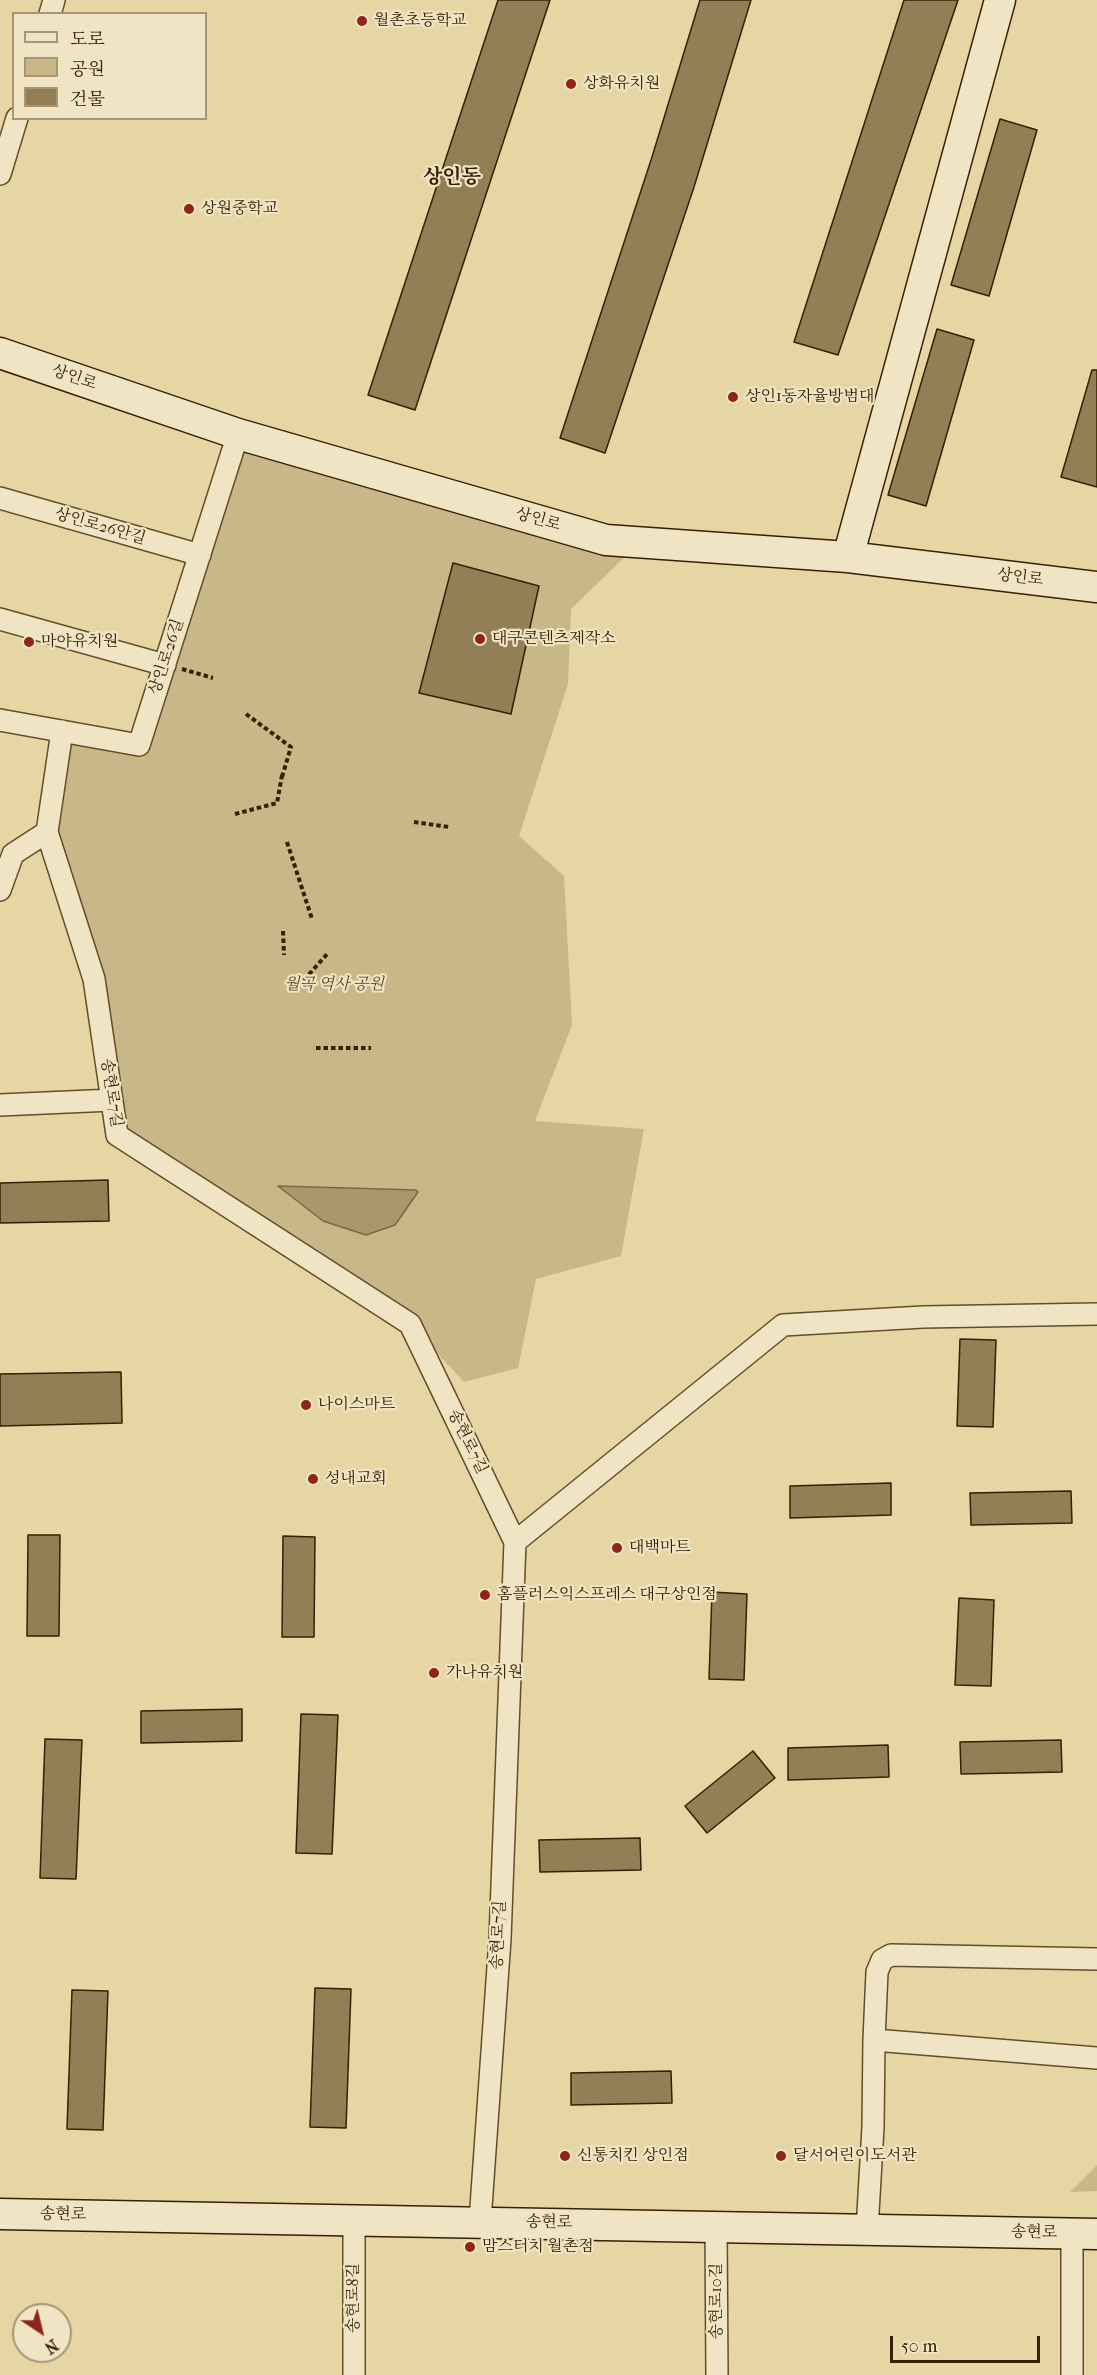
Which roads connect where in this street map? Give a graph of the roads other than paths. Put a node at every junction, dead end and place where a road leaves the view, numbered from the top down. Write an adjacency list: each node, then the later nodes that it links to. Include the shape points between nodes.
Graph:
1 (1000, 0): 8 (main road)
2 (16, 120): 3 (street)
3 (0, 174)
4 (0, 353): 5 (main road, 상인로)
5 (238, 434): 7 (street, 상인로26길); 8 (main road, 상인로, via 606,540)
6 (0, 498): 7 (street, 상인로26안길)
7 (200, 555): 11 (street, 상인로26길)
8 (848, 557): 9 (main road, 상인로)
9 (1097, 587)
10 (0, 619): 11 (street)
11 (165, 665): 13 (street, 상인로26길, via 139,745)
12 (0, 720): 13 (street, 상인로26길)
13 (62, 731): 14 (street, 송현로7길)
14 (47, 832): 15 (street, via 13,854); 16 (street, 송현로7길, via 94,979)
15 (0, 890)
16 (112, 1100): 17 (street); 19 (street, 송현로7길, via 117,1135 410,1324)
17 (0, 1105)
18 (1097, 1314): 19 (street, via 923,1317 783,1325)
19 (515, 1542): 25 (street, 송현로7길, via 500,1942)
20 (1097, 1959): 21 (street, via 891,1955 882,1960 877,1972)
21 (874, 2040): 22 (street); 27 (street)
22 (1097, 2058)
23 (0, 2214): 24 (main road, 송현로)
24 (354, 2220): 25 (main road, 송현로); 29 (street, 송현로8길)
25 (480, 2221): 26 (main road, 송현로)
26 (716, 2227): 27 (main road, 송현로); 30 (street, 송현로10길)
27 (867, 2230): 28 (main road, 송현로)
28 (1085, 2234): 31 (street)
29 (354, 2375)
30 (717, 2375)
31 (1072, 2375)

